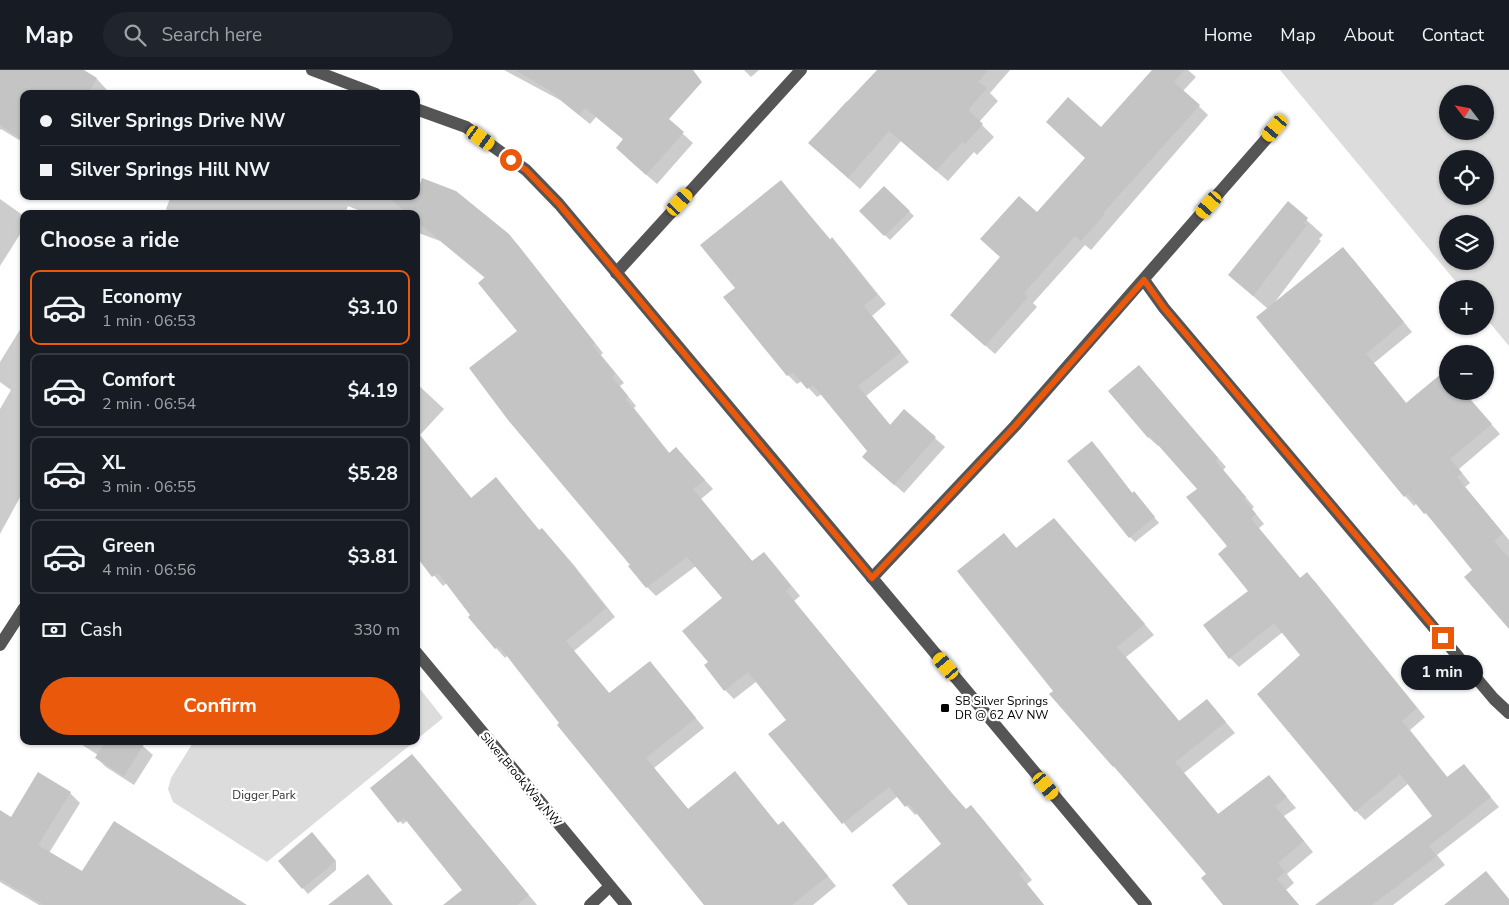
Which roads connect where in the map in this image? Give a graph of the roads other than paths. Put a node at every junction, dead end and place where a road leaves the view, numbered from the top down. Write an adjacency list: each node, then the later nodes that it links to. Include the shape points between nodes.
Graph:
1 (312, 70): 3 (street)
2 (801, 70): 6 (street)
3 (365, 90)
4 (420, 110): 6 (street, via 466,127 526,170)
5 (1275, 128): 7 (street)
6 (616, 273): 8 (street)
7 (1144, 280): 8 (street, via 1015,426); 12 (street)
8 (872, 578): 16 (street)
9 (20, 614): 10 (street)
10 (0, 645)
11 (420, 657): 13 (street, Silver Brook Way NW)
12 (1509, 713)
13 (609, 887): 14 (street); 15 (street, Silver Brook Way NW)
14 (590, 905)
15 (626, 905)
16 (1146, 905)

